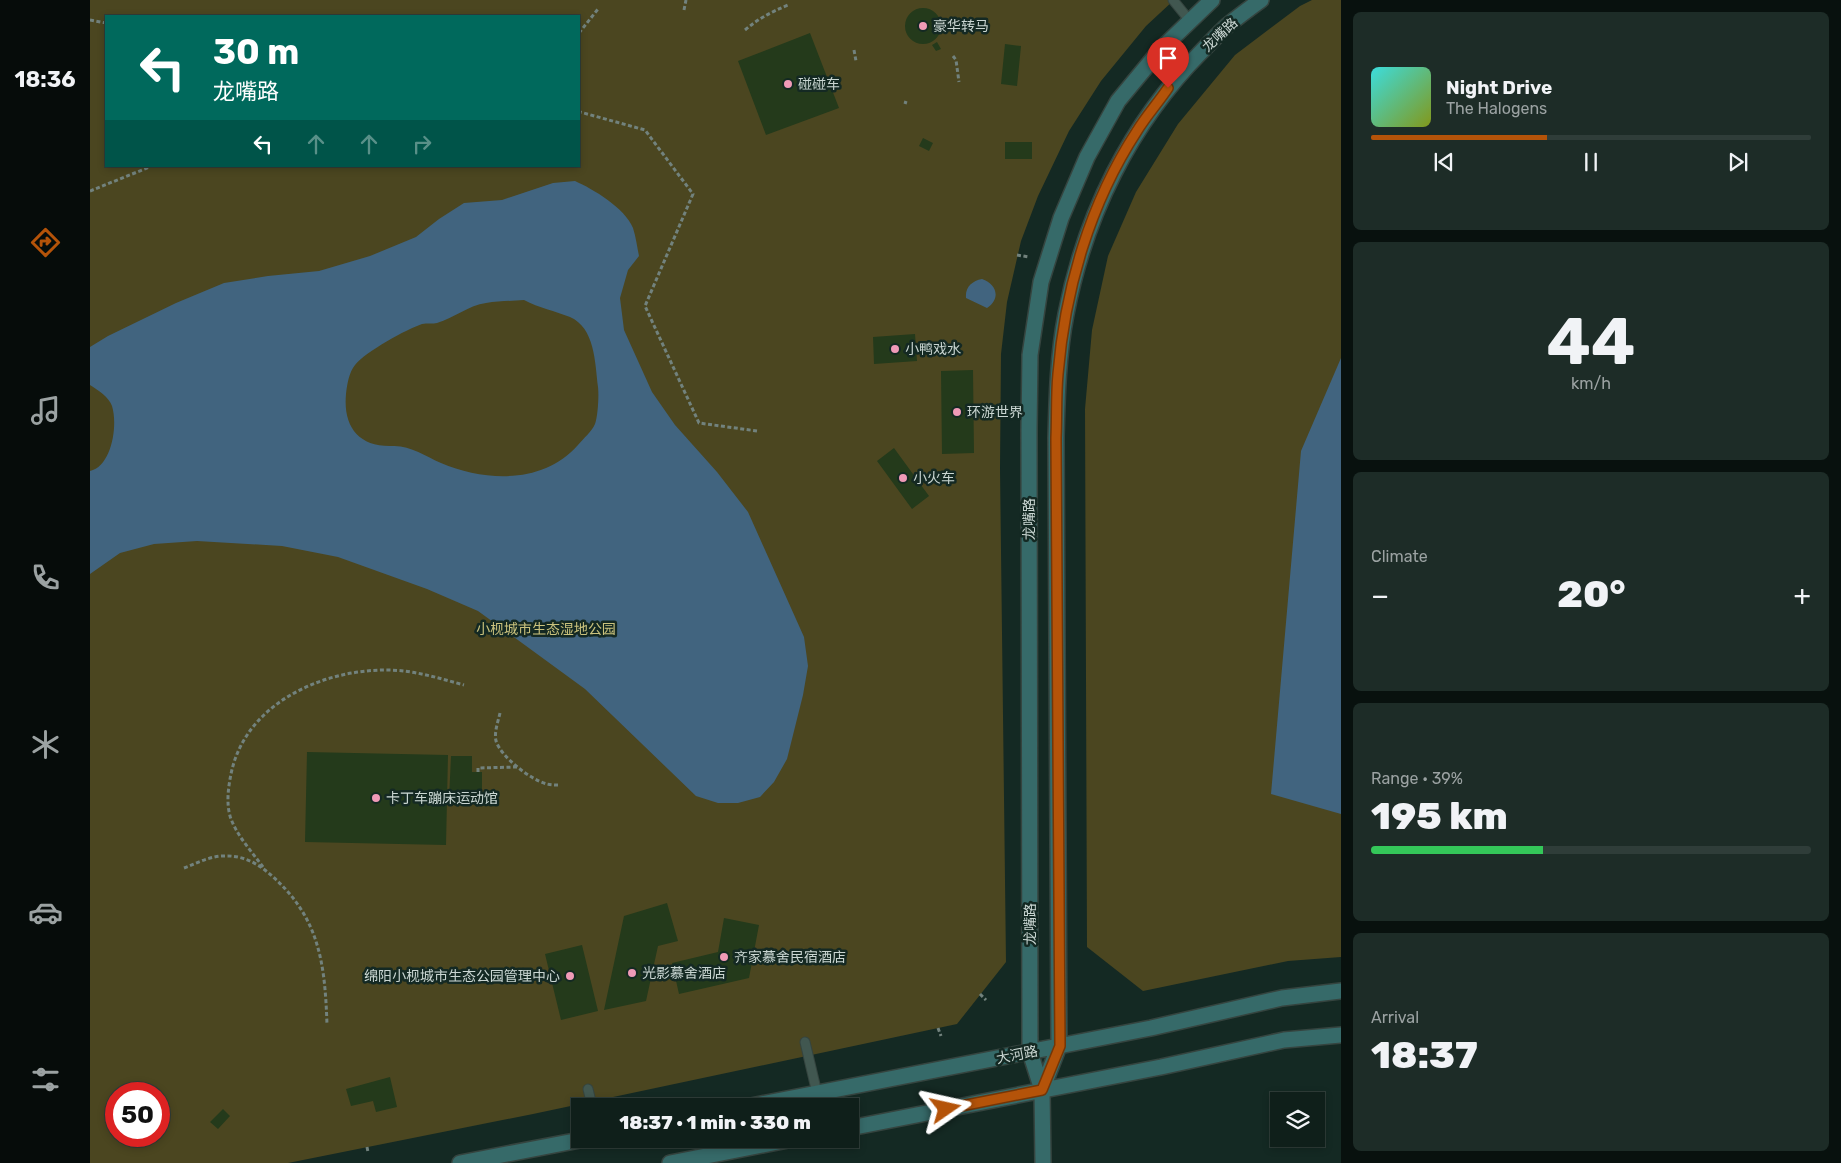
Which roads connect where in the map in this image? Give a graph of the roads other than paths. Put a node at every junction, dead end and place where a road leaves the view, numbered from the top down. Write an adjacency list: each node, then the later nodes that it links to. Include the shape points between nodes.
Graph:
1 (1174, 0): 4 (lane)
2 (1212, 0): 4 (street, 龙嘴路)
3 (1261, 0): 8 (street, 龙嘴路, via 1226,26 1179,74 1137,131 1105,188 1080,252 1066,314 1058,374 1056,438)
4 (1190, 20): 9 (street, 龙嘴路, via 1118,101 1086,157 1061,218 1042,282 1030,356)
5 (1341, 991): 8 (street, 大河路, via 1282,998)
6 (1341, 1035): 11 (street, via 1284,1040)
7 (805, 1042): 12 (lane)
8 (1060, 1046): 9 (street, 大河路); 11 (street, 龙嘴路)
9 (1030, 1052): 11 (street, 龙嘴路); 12 (street, 大河路)
10 (588, 1089): 13 (lane)
11 (1042, 1090): 15 (street); 20 (street, 龙嘴路)
12 (816, 1093): 14 (street, 大河路)
13 (590, 1098)
14 (791, 1098)
15 (859, 1126)
16 (571, 1142): 18 (street)
17 (747, 1148): 19 (street)
18 (460, 1163)
19 (670, 1163)
20 (1043, 1163)

